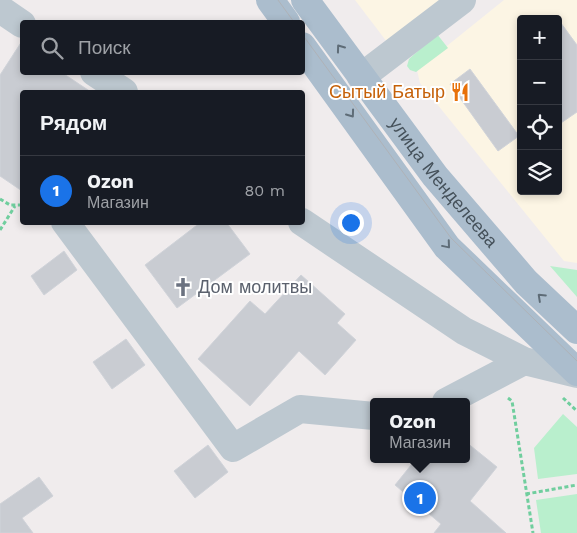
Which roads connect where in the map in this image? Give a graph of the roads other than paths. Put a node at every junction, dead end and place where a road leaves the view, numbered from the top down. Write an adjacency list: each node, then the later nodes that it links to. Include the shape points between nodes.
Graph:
1 (270, 0): 5 (main road)
2 (305, 0): 8 (main road, улица Менделеева, one-way to 2)
3 (462, 0): 8 (street)
4 (0, 9): 6 (street)
5 (285, 20)
6 (20, 23)
7 (305, 50): 13 (main road, улица Менделеева, one-way to 13, via 447,247)
8 (361, 77): 11 (main road, улица Менделеева, one-way to 8, via 526,282 448,192)
9 (305, 224): 12 (street, via 464,331)
10 (67, 225): 15 (street, via 233,448 300,409)
11 (577, 330)
12 (524, 361): 13 (street); 14 (street)
13 (577, 373)
14 (453, 398)
15 (370, 416)

